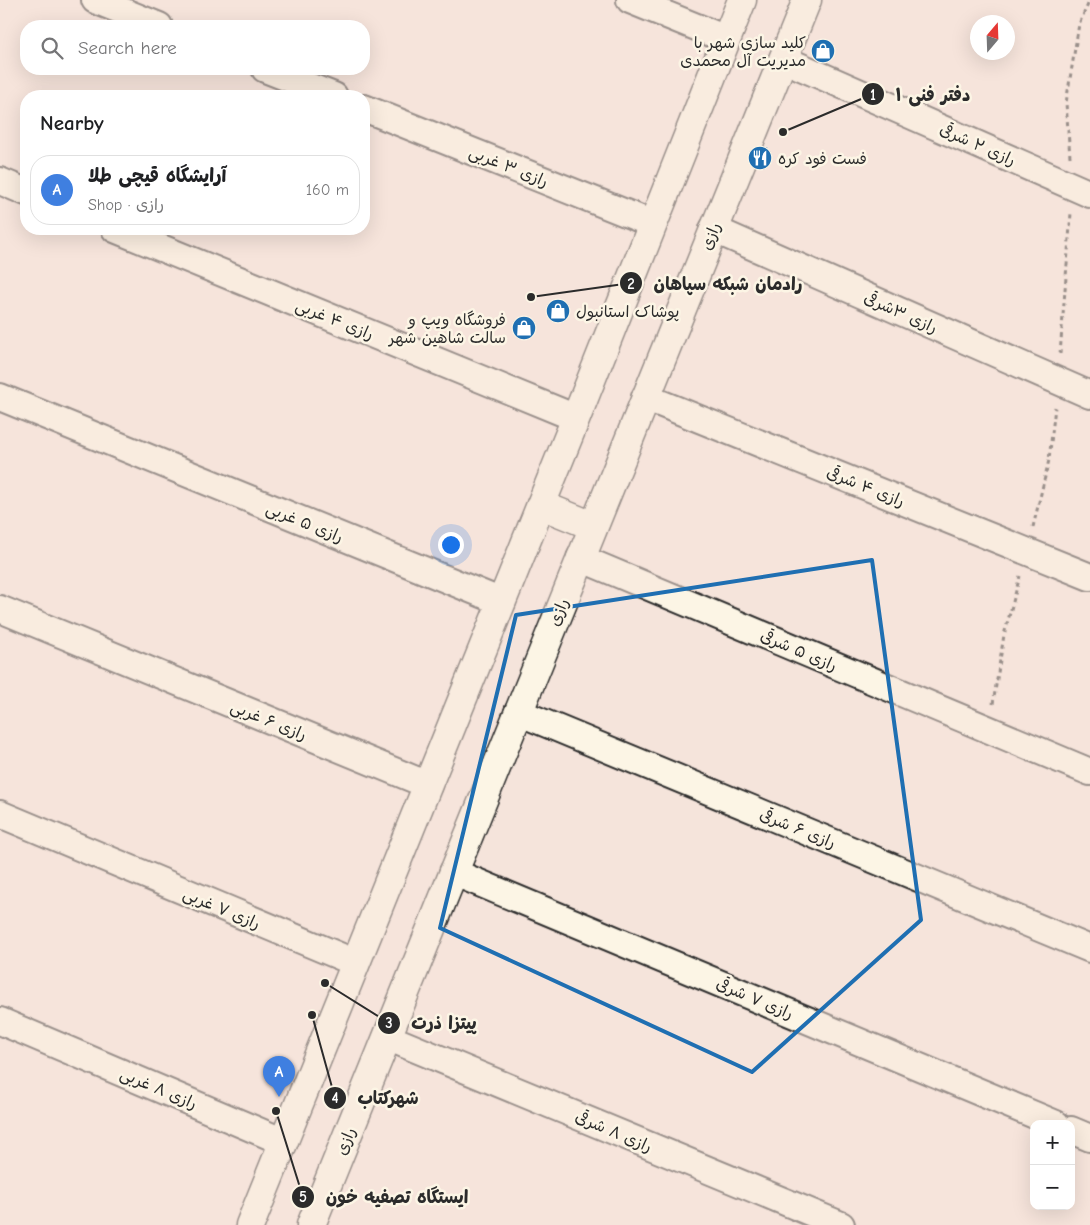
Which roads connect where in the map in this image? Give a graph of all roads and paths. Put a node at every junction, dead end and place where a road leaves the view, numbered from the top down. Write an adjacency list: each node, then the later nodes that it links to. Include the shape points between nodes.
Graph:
1 (95, 0): 5 (street)
2 (630, 0): 6 (street)
3 (742, 0): 6 (main road)
4 (807, 0): 7 (main road, رازی)
5 (143, 20)
6 (726, 39): 14 (main road)
7 (783, 58): 13 (street, رازی ۲ شرقی); 15 (main road, رازی)
8 (280, 75): 9 (street)
9 (319, 90)
10 (370, 110): 14 (street, رازی ۳ غربی)
11 (0, 181): 12 (street)
12 (20, 189)
13 (1090, 194)
14 (653, 224): 20 (main road)
15 (712, 229): 17 (street, رازی ۳شرقی); 19 (main road, رازی)
16 (131, 235): 20 (street, رازی ۴ غربی)
17 (1090, 395)
18 (0, 397): 25 (street, رازی ۵ غربی)
19 (645, 397): 22 (main road, رازی); 24 (street, رازی ۴ شرقی)
20 (576, 418): 21 (main road)
21 (541, 505): 22 (main road); 25 (main road)
22 (593, 526): 23 (main road, رازی)
23 (580, 558): 27 (main road, رازی); 28 (street, رازی ۵ شرقی)
24 (1088, 576)
25 (502, 602): 29 (main road)
26 (0, 609): 29 (street, رازی ۶ غربی)
27 (518, 712): 31 (main road, رازی); 32 (street, رازی ۶ شرقی)
28 (1090, 772)
29 (428, 785): 33 (main road)
30 (0, 814): 33 (street, رازی ۷ غربی)
31 (454, 872): 35 (main road, رازی); 36 (street, رازی ۷ شرقی)
32 (1084, 946)
33 (356, 963): 39 (main road)
34 (0, 1021): 39 (street, رازی ۸ غربی)
35 (387, 1037): 41 (main road, رازی); 42 (street, رازی ۸ شرقی)
36 (1046, 1120)
37 (1075, 1132): 38 (street)
38 (1090, 1138)
39 (284, 1142): 40 (main road)
40 (250, 1225)
41 (311, 1225)
42 (841, 1225)

